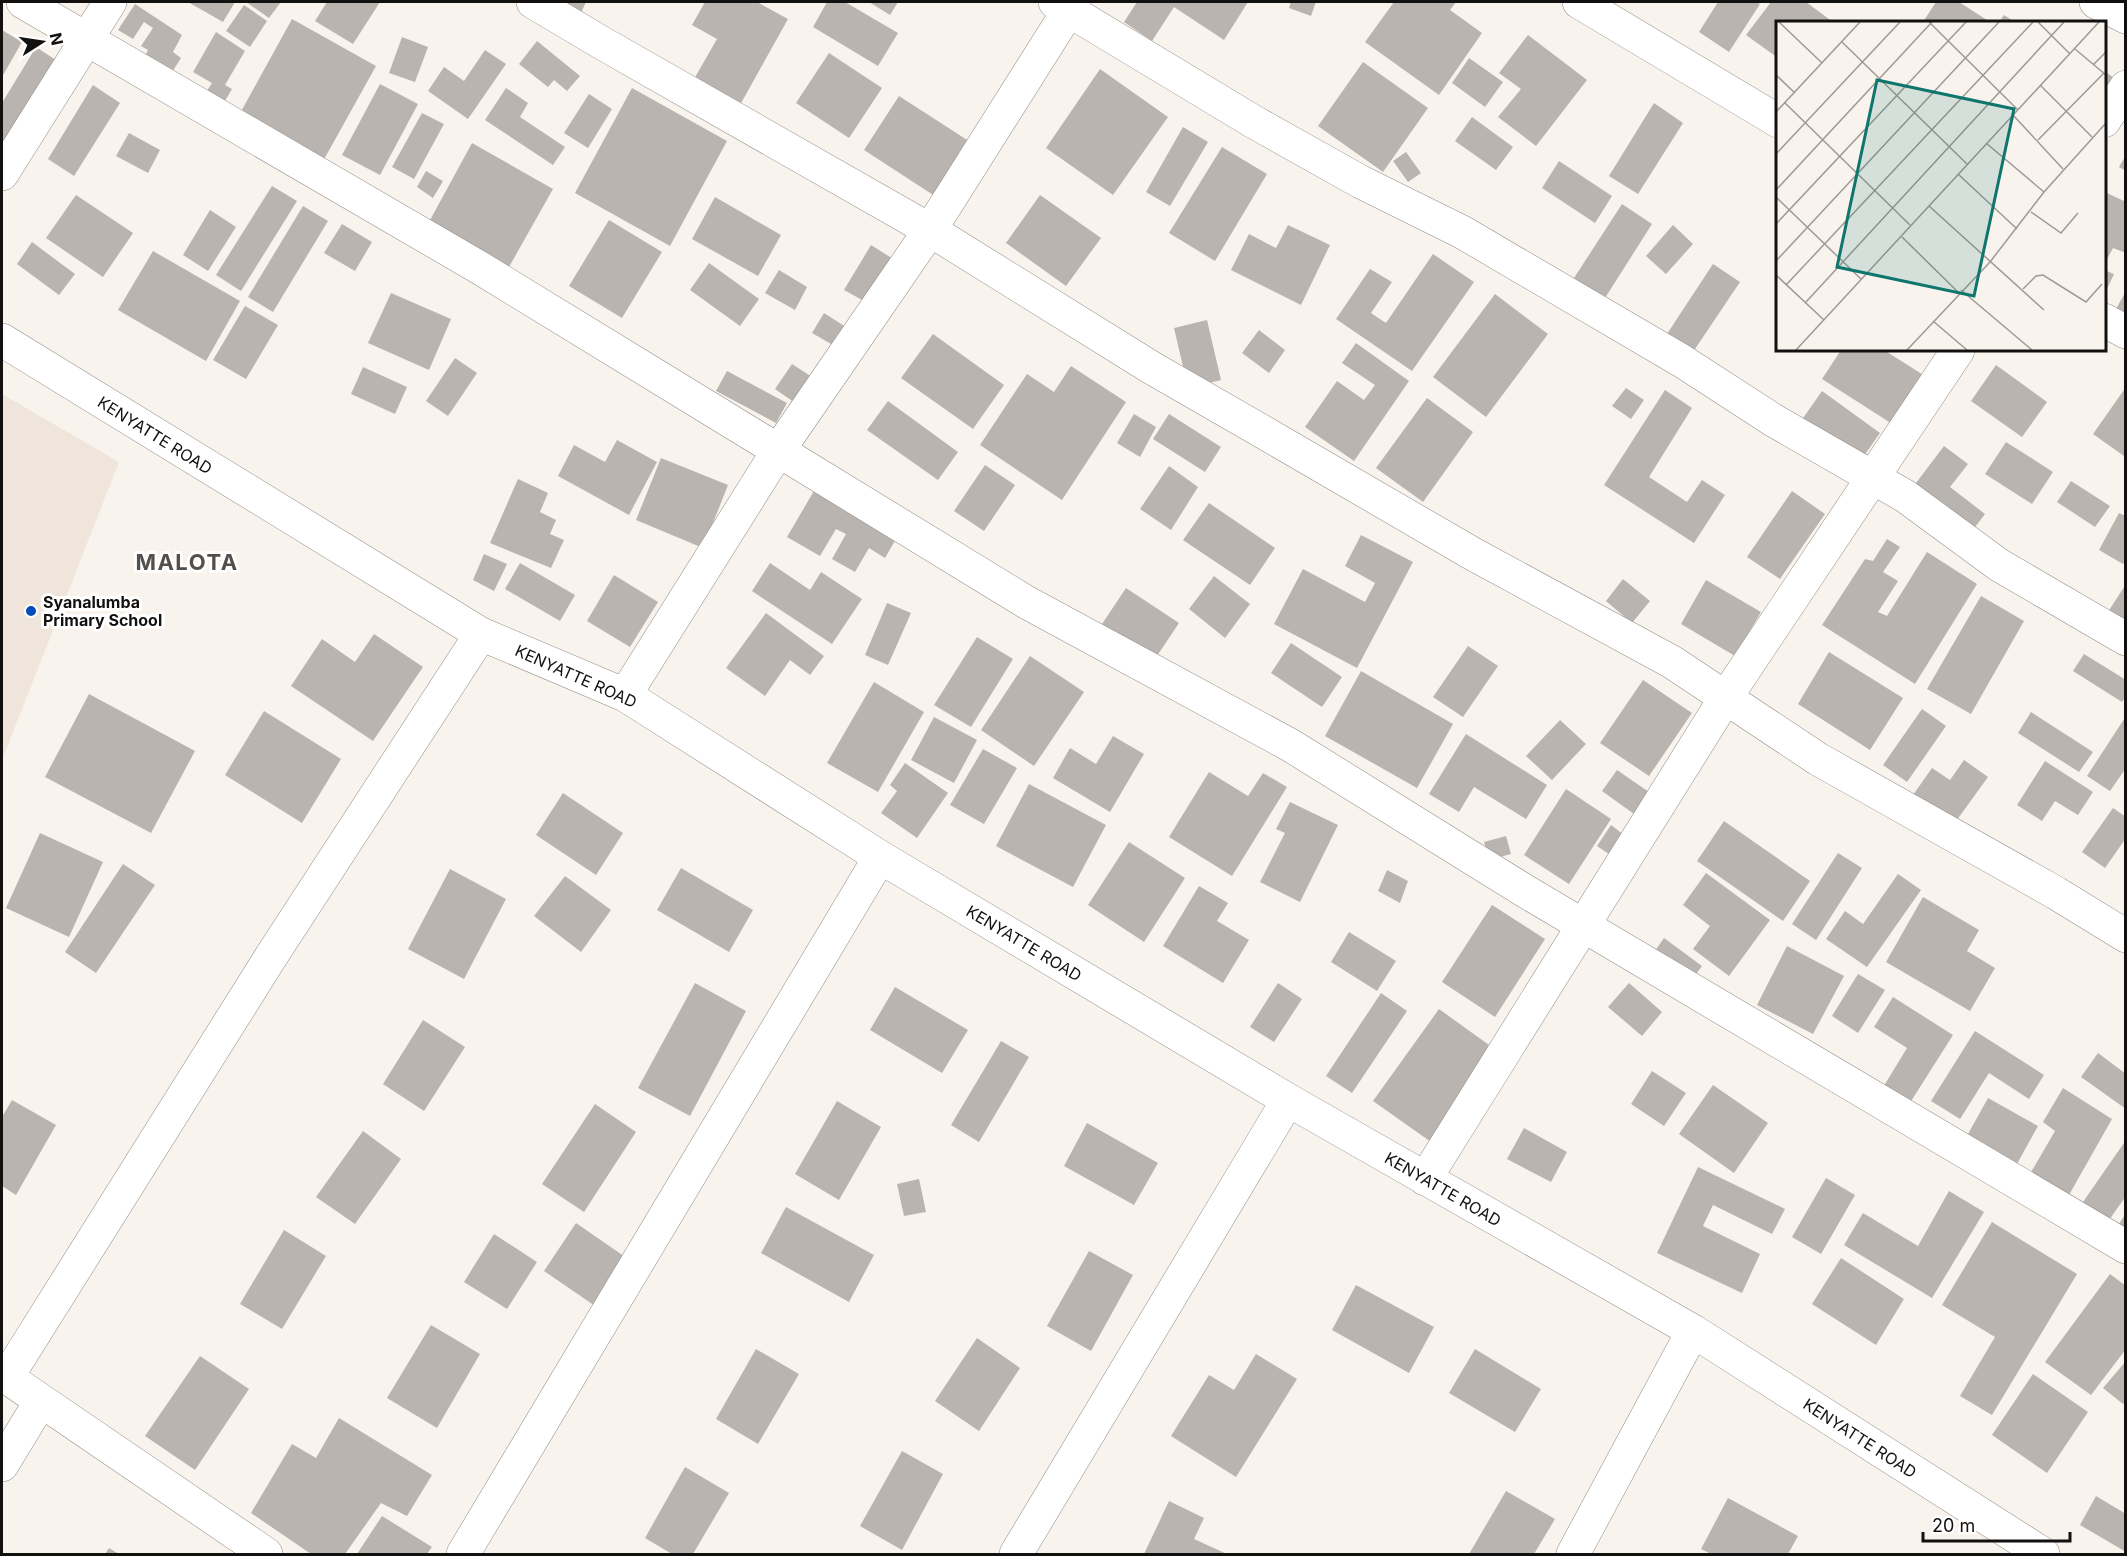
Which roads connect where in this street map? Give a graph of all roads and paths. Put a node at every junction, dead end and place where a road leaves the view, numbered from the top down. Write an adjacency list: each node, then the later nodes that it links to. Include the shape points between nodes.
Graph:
1 (23, 2): 8 (street)
2 (111, 2): 8 (street)
3 (533, 2): 13 (street)
4 (1579, 2): 11 (street)
5 (2096, 2): 7 (street)
6 (1066, 4): 13 (street); 19 (street, via 1283,138 1462,232)
7 (2126, 17)
8 (88, 39): 12 (street); 18 (street, via 480,268)
9 (2126, 87): 10 (street)
10 (2106, 118)
11 (1776, 120)
12 (2, 174)
13 (930, 230): 18 (street); 23 (street, via 1152,368 1473,554 1672,662)
14 (2106, 321): 15 (street)
15 (2126, 332)
16 (2, 340): 20 (street, KENYATTE ROAD)
17 (1957, 351): 19 (street)
18 (778, 451): 22 (street); 25 (street, via 1026,602 1290,745)
19 (1871, 477): 21 (street, via 1905,496 1999,565); 23 (street)
20 (481, 634): 22 (street, KENYATTE ROAD); 31 (street)
21 (2126, 639)
22 (625, 695): 24 (street, KENYATTE ROAD)
23 (1726, 697): 25 (street); 26 (street, via 1818,759)
24 (880, 857): 27 (street, KENYATTE ROAD); 35 (street)
25 (1585, 925): 28 (street); 29 (street)
26 (2126, 936)
27 (1288, 1100): 28 (street, KENYATTE ROAD); 36 (street)
28 (1425, 1179): 30 (street, KENYATTE ROAD)
29 (2126, 1247)
30 (1693, 1331): 37 (street); 38 (street, KENYATTE ROAD)
31 (4, 1375): 32 (street)
32 (41, 1401): 33 (street); 34 (street)
33 (2, 1465)
34 (266, 1554)
35 (463, 1554)
36 (1016, 1554)
37 (1573, 1554)
38 (2043, 1554)

